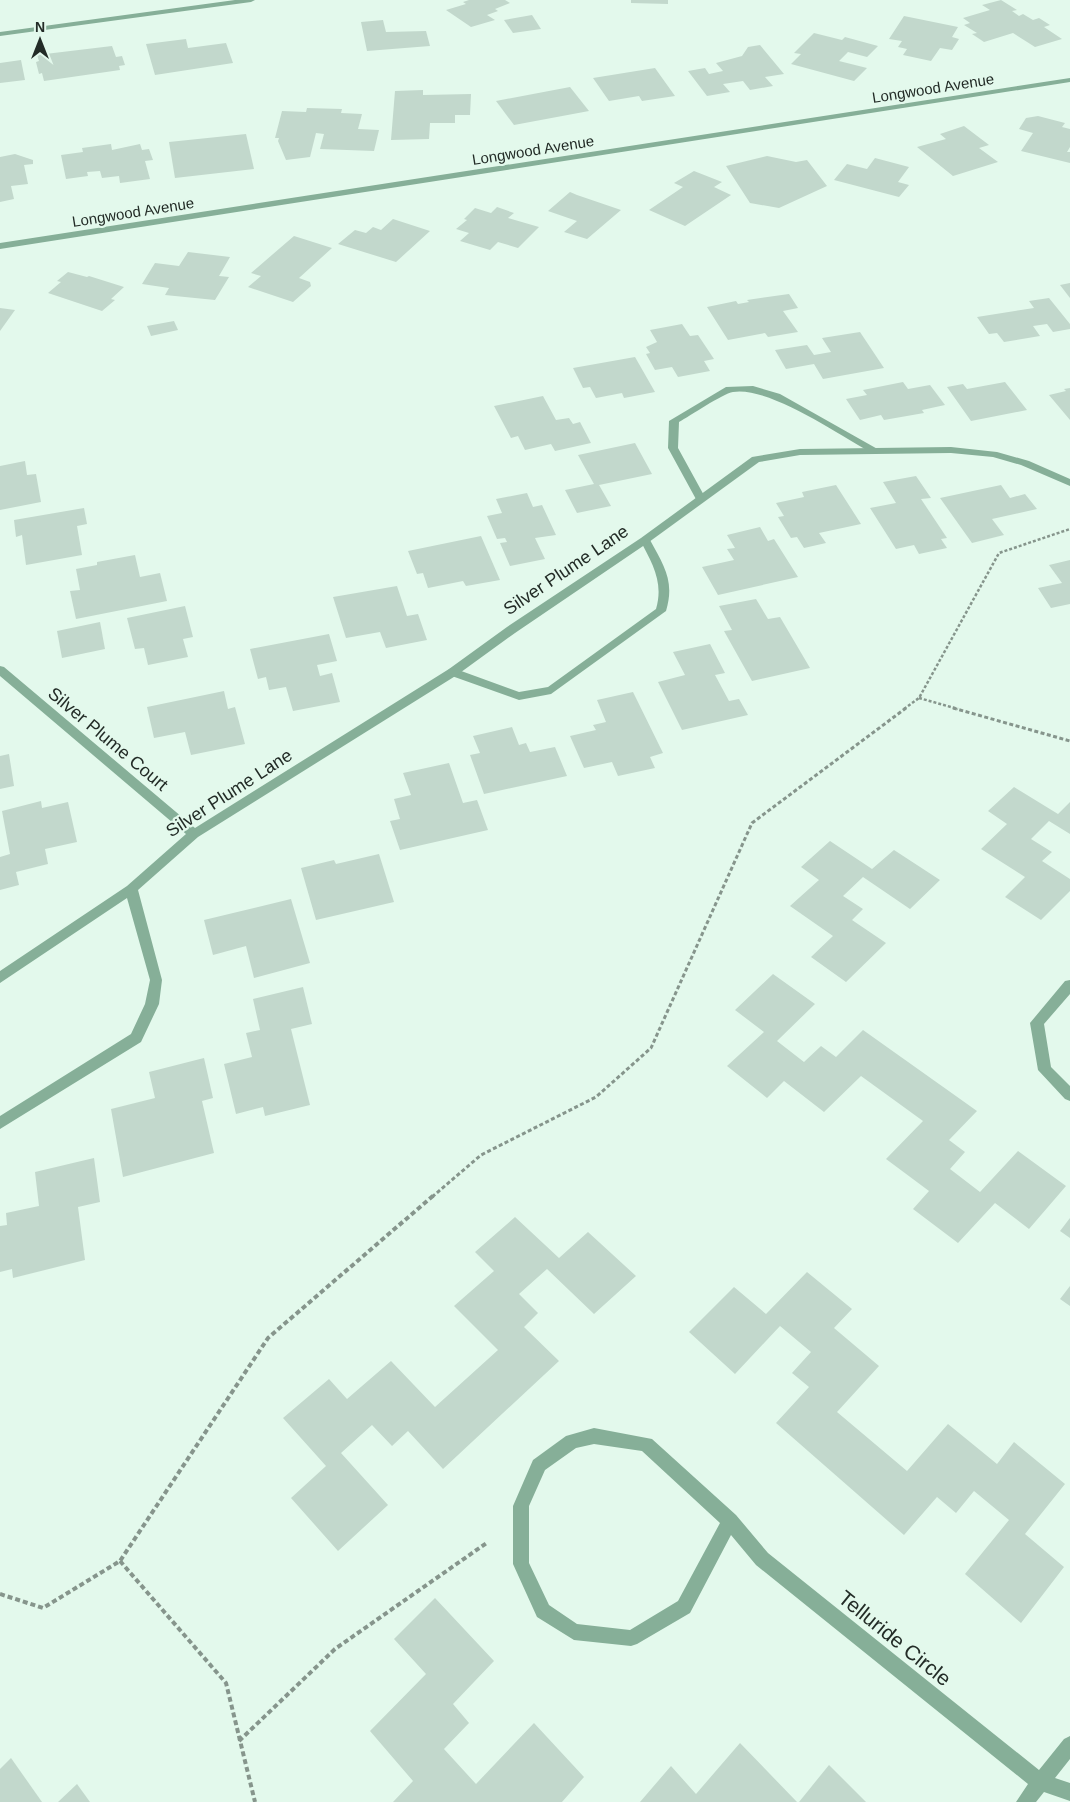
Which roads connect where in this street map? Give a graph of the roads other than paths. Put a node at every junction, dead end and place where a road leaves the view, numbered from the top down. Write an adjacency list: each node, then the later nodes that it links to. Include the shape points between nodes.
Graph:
1 (251, 0): 2 (street)
2 (0, 34)
3 (1070, 80): 4 (street, Longwood Avenue)
4 (0, 246)
5 (876, 451): 6 (street, Silver Plume Lane, via 951,450 993,454); 7 (street, Silver Plume Lane, via 800,452 756,459); 7 (street, via 777,396 753,389 728,389 674,421 673,448)
6 (1070, 483)
7 (702, 499): 8 (street, Silver Plume Lane)
8 (645, 540): 10 (street, Silver Plume Lane); 10 (street, via 666,579 666,597 660,611 551,690 519,696)
9 (0, 670): 11 (street, Silver Plume Court)
10 (453, 672): 11 (street, Silver Plume Lane)
11 (194, 834): 12 (street, Silver Plume Lane)
12 (131, 889): 13 (street, Silver Plume Lane); 16 (street, via 156,980 152,1004 136,1038)
13 (0, 978)
14 (1070, 985): 15 (street, via 1037,1022 1045,1070)
15 (1070, 1095)
16 (0, 1123)
17 (730, 1521): 17 (street, Telluride Circle, via 646,1444 594,1436 572,1441 538,1465 521,1506 521,1564 543,1611 574,1632 631,1638 684,1607); 19 (street, Telluride Circle, via 762,1559)
18 (1070, 1745): 19 (street)
19 (1040, 1782): 20 (street); 21 (street)
20 (1070, 1792)
21 (1025, 1802)

